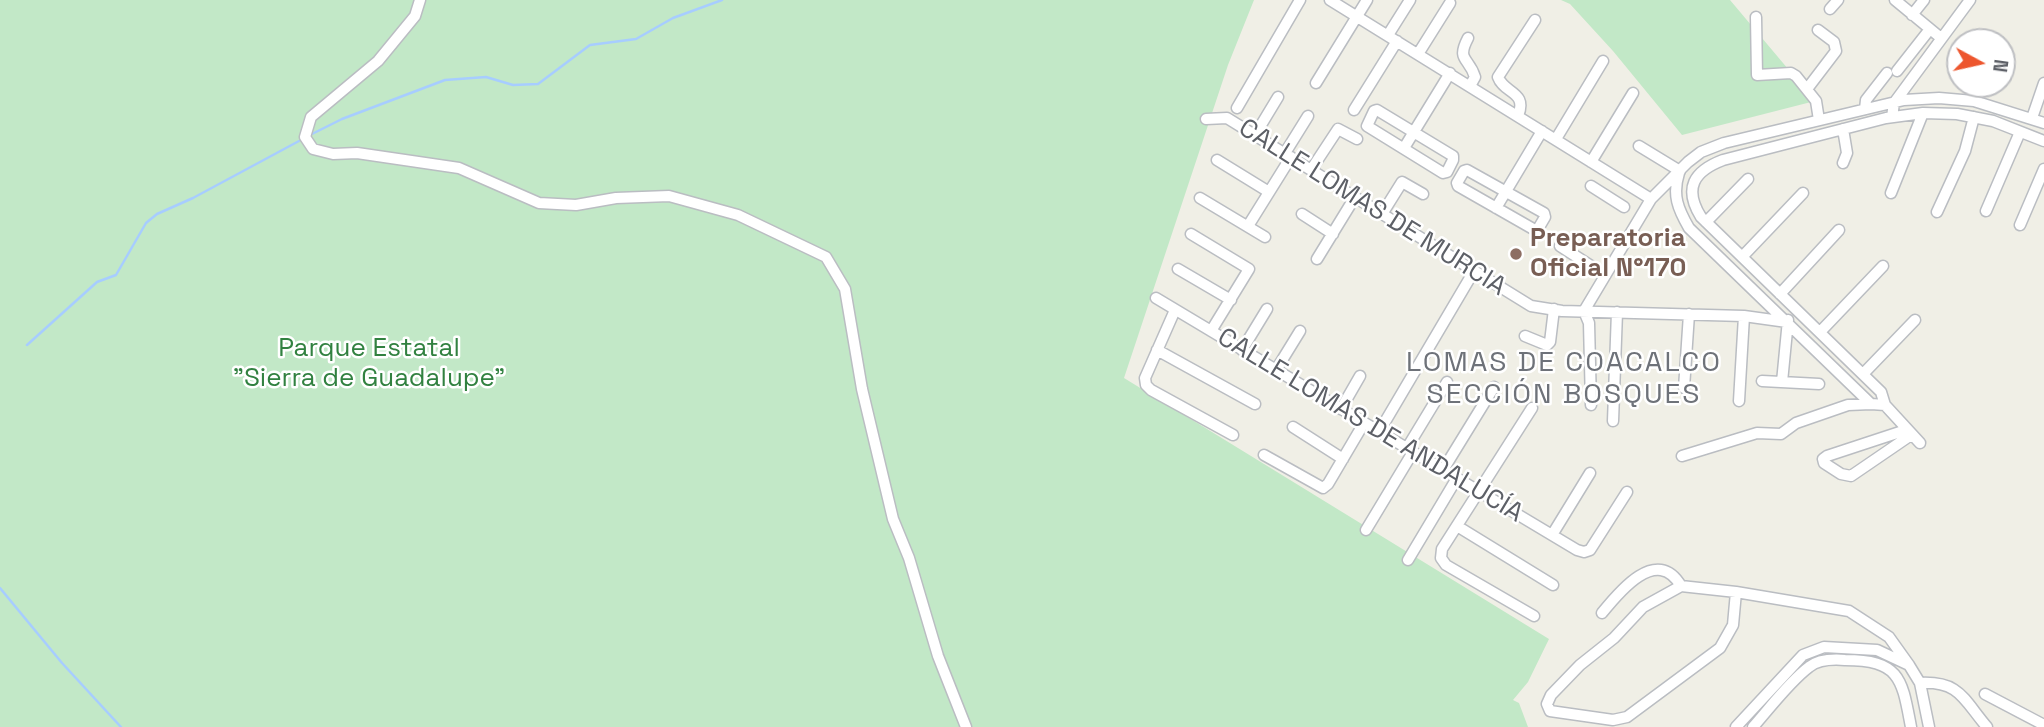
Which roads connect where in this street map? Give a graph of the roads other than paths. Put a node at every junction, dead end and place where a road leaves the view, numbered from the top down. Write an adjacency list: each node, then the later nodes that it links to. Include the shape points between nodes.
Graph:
1 (420, 0): 159 (street, via 415,16 378,61 311,117 305,136 313,149 459,168 539,203 576,205 668,196 738,215 826,257 845,289 862,389 893,519)
2 (1300, 0): 31 (street)
3 (1331, 0): 13 (street)
4 (1367, 0): 13 (street)
5 (1410, 0): 18 (street)
6 (1838, 0): 11 (street)
7 (1895, 0): 12 (street)
8 (1924, 0): 12 (street)
9 (1970, 0): 20 (street)
10 (1450, 3): 21 (street)
11 (1830, 9)
12 (1912, 15): 16 (street)
13 (1358, 16): 18 (street); 24 (street)
14 (1756, 17): 27 (street, via 1756,75 1791,73)
15 (1535, 20): 36 (street, via 1498,77 1518,96)
16 (1930, 29): 20 (street); 32 (street, via 1866,100)
17 (1818, 30): 27 (street, via 1834,43 1836,51)
18 (1393, 38): 21 (street); 33 (street)
19 (1468, 38): 26 (street, via 1462,55 1474,71)
20 (1941, 38): 30 (street)
21 (1418, 54): 23 (street)
22 (1603, 61): 50 (street)
23 (1450, 73): 26 (street); 47 (street)
24 (1316, 83)
25 (2044, 83): 39 (street)
26 (1470, 86): 36 (street)
27 (1807, 89): 41 (street, via 1818,105)
28 (1633, 93): 57 (street)
29 (1278, 97): 48 (street)
30 (1894, 103): 32 (street); 37 (street); 39 (street, via 1939,98 1974,101)
31 (1237, 108)
32 (1865, 109): 41 (street)
33 (1354, 110)
34 (1923, 113): 37 (street); 38 (street); 70 (street)
35 (1308, 116): 55 (street)
36 (1518, 116): 45 (street)
37 (1892, 117): 44 (street)
38 (1974, 117): 46 (street); 77 (street, via 1965,151)
39 (2032, 118): 42 (street)
40 (1206, 119): 48 (street, CALLE LOMAS DE MURCIA, via 1227,118)
41 (1819, 120): 43 (street)
42 (2044, 122)
43 (1796, 126): 51 (street); 61 (street, via 1701,152)
44 (1843, 129): 51 (street); 58 (street, via 1847,153)
45 (1542, 131): 50 (street); 66 (street)
46 (2020, 132): 52 (street); 76 (street)
47 (1413, 133): 54 (street); 54 (street, via 1374,111 1366,125); 54 (street, via 1453,156 1447,172)
48 (1255, 135): 55 (street, CALLE LOMAS DE MURCIA)
49 (1357, 139): 60 (street, via 1338,130)
50 (1556, 139): 57 (street)
51 (1799, 141): 80 (street, via 1700,170 1693,194 1695,207)
52 (2044, 141)
53 (1639, 146): 61 (street)
54 (1404, 148)
55 (1288, 155): 60 (street, CALLE LOMAS DE MURCIA); 65 (street)
56 (1217, 160): 65 (street)
57 (1591, 162): 62 (street)
58 (1843, 163)
59 (2044, 169): 81 (street)
60 (1311, 170): 71 (street, CALLE LOMAS DE MURCIA)
61 (1679, 172): 73 (street); 106 (street, via 1676,200 1689,228)
62 (1612, 174): 67 (street); 73 (street)
63 (1748, 179): 80 (street)
64 (1591, 186): 67 (street)
65 (1269, 192): 82 (street)
66 (1506, 192): 75 (street); 75 (street, via 1464,171 1458,186); 75 (street, via 1544,213 1538,229)
67 (1601, 192): 74 (street)
68 (1803, 193): 88 (street)
69 (1423, 194): 79 (street, via 1402,182)
70 (1891, 194)
71 (1355, 197): 79 (street, CALLE LOMAS DE MURCIA); 85 (street)
72 (1200, 198): 82 (street)
73 (1651, 199): 93 (street)
74 (1624, 207)
75 (1496, 208)
76 (1986, 211)
77 (1937, 212)
78 (1301, 214): 85 (street)
79 (1382, 214): 92 (street, CALLE LOMAS DE MURCIA)
80 (1706, 222): 88 (street)
81 (2020, 225)
82 (1248, 226): 86 (street)
83 (1839, 230): 94 (street)
84 (1191, 234): 96 (street, via 1248,267)
85 (1333, 234): 89 (street)
86 (1265, 237)
87 (1560, 246): 93 (street)
88 (1742, 257): 94 (street)
89 (1317, 259)
90 (1883, 266): 109 (street)
91 (1178, 269): 96 (street)
92 (1474, 271): 98 (street, CALLE LOMAS DE MURCIA, via 1531,306); 132 (street)
93 (1605, 275): 101 (street)
94 (1780, 294): 100 (street)
95 (1156, 298): 99 (street, CALLE LOMAS DE ANDALUCÍA)
96 (1231, 300): 107 (street)
97 (1267, 309): 112 (street)
98 (1554, 309): 101 (street, CALLE LOMAS DE MURCIA); 110 (street, via 1547,345)
99 (1175, 310): 107 (street, CALLE LOMAS DE ANDALUCÍA); 111 (street)
100 (1797, 310): 106 (street); 109 (street)
101 (1584, 311): 102 (street, CALLE LOMAS DE MURCIA); 125 (street, via 1589,323)
102 (1617, 312): 103 (street, CALLE LOMAS DE MURCIA); 129 (street)
103 (1689, 314): 104 (street, CALLE LOMAS DE MURCIA); 121 (street)
104 (1744, 316): 106 (street, CALLE LOMAS DE MURCIA); 122 (street)
105 (1915, 320): 114 (street)
106 (1787, 322): 118 (street); 124 (street)
107 (1211, 331): 112 (street, CALLE LOMAS DE ANDALUCÍA)
108 (1300, 331): 113 (street)
109 (1820, 332): 114 (street)
110 (1525, 337)
111 (1157, 350): 123 (street); 134 (street, via 1146,385)
112 (1242, 350): 113 (street, CALLE LOMAS DE ANDALUCÍA)
113 (1276, 370): 128 (street, CALLE LOMAS DE ANDALUCÍA)
114 (1863, 374): 126 (street, via 1881,392)
115 (1360, 376): 128 (street)
116 (1762, 381): 118 (street)
117 (1447, 382): 136 (street)
118 (1783, 382): 119 (street)
119 (1819, 384)
120 (1494, 387): 140 (street)
121 (1684, 388)
122 (1739, 401)
123 (1255, 404)
124 (1871, 404): 126 (street); 138 (street, via 1848,405 1796,422 1781,434 1758,433)
125 (1591, 405)
126 (1885, 405): 133 (street)
127 (1532, 408): 143 (street)
128 (1341, 409): 130 (street, CALLE LOMAS DE ANDALUCÍA)
129 (1613, 421)
130 (1364, 423): 132 (street, CALLE LOMAS DE ANDALUCÍA); 139 (street)
131 (1293, 427): 139 (street)
132 (1379, 432): 136 (street, CALLE LOMAS DE ANDALUCÍA)
133 (1909, 433): 133 (street, via 1827,456 1824,463 1851,475); 135 (street)
134 (1233, 435)
135 (1920, 443)
136 (1410, 450): 140 (street, CALLE LOMAS DE ANDALUCÍA); 146 (street)
137 (1264, 455): 139 (street, via 1320,488 1328,484)
138 (1682, 456)
139 (1343, 459)
140 (1443, 470): 142 (street, CALLE LOMAS DE ANDALUCÍA)
141 (1590, 473): 147 (street)
142 (1458, 478): 143 (street, CALLE LOMAS DE ANDALUCÍA); 148 (street)
143 (1479, 490): 145 (street); 147 (street, CALLE LOMAS DE ANDALUCÍA)
144 (1627, 492): 147 (street, CALLE LOMAS DE ANDALUCÍA, via 1590,550 1577,551)
145 (1457, 526): 149 (street); 153 (street, via 1442,549 1446,565)
146 (1366, 530)
147 (1552, 535)
148 (1408, 560)
149 (1553, 585)
150 (1681, 586): 151 (street); 151 (street, via 1643,607 1580,666 1551,695 1550,711 1628,718 1720,648 1733,625); 152 (street, via 1667,571 1648,572 1625,585)
151 (1736, 592): 154 (street, via 1849,611 1889,637)
152 (1602, 613)
153 (1534, 616)
154 (1909, 665): 155 (street); 158 (street, via 1877,650 1824,647 1803,655)
155 (1920, 683): 161 (street); 162 (street, via 1951,685)
156 (1985, 694): 157 (street)
157 (2044, 725)
158 (1745, 726): 160 (street, via 1810,665 1826,659 1873,662 1896,676 1904,687)
159 (966, 727)
160 (1911, 727)
161 (1929, 727)
162 (1987, 727)

